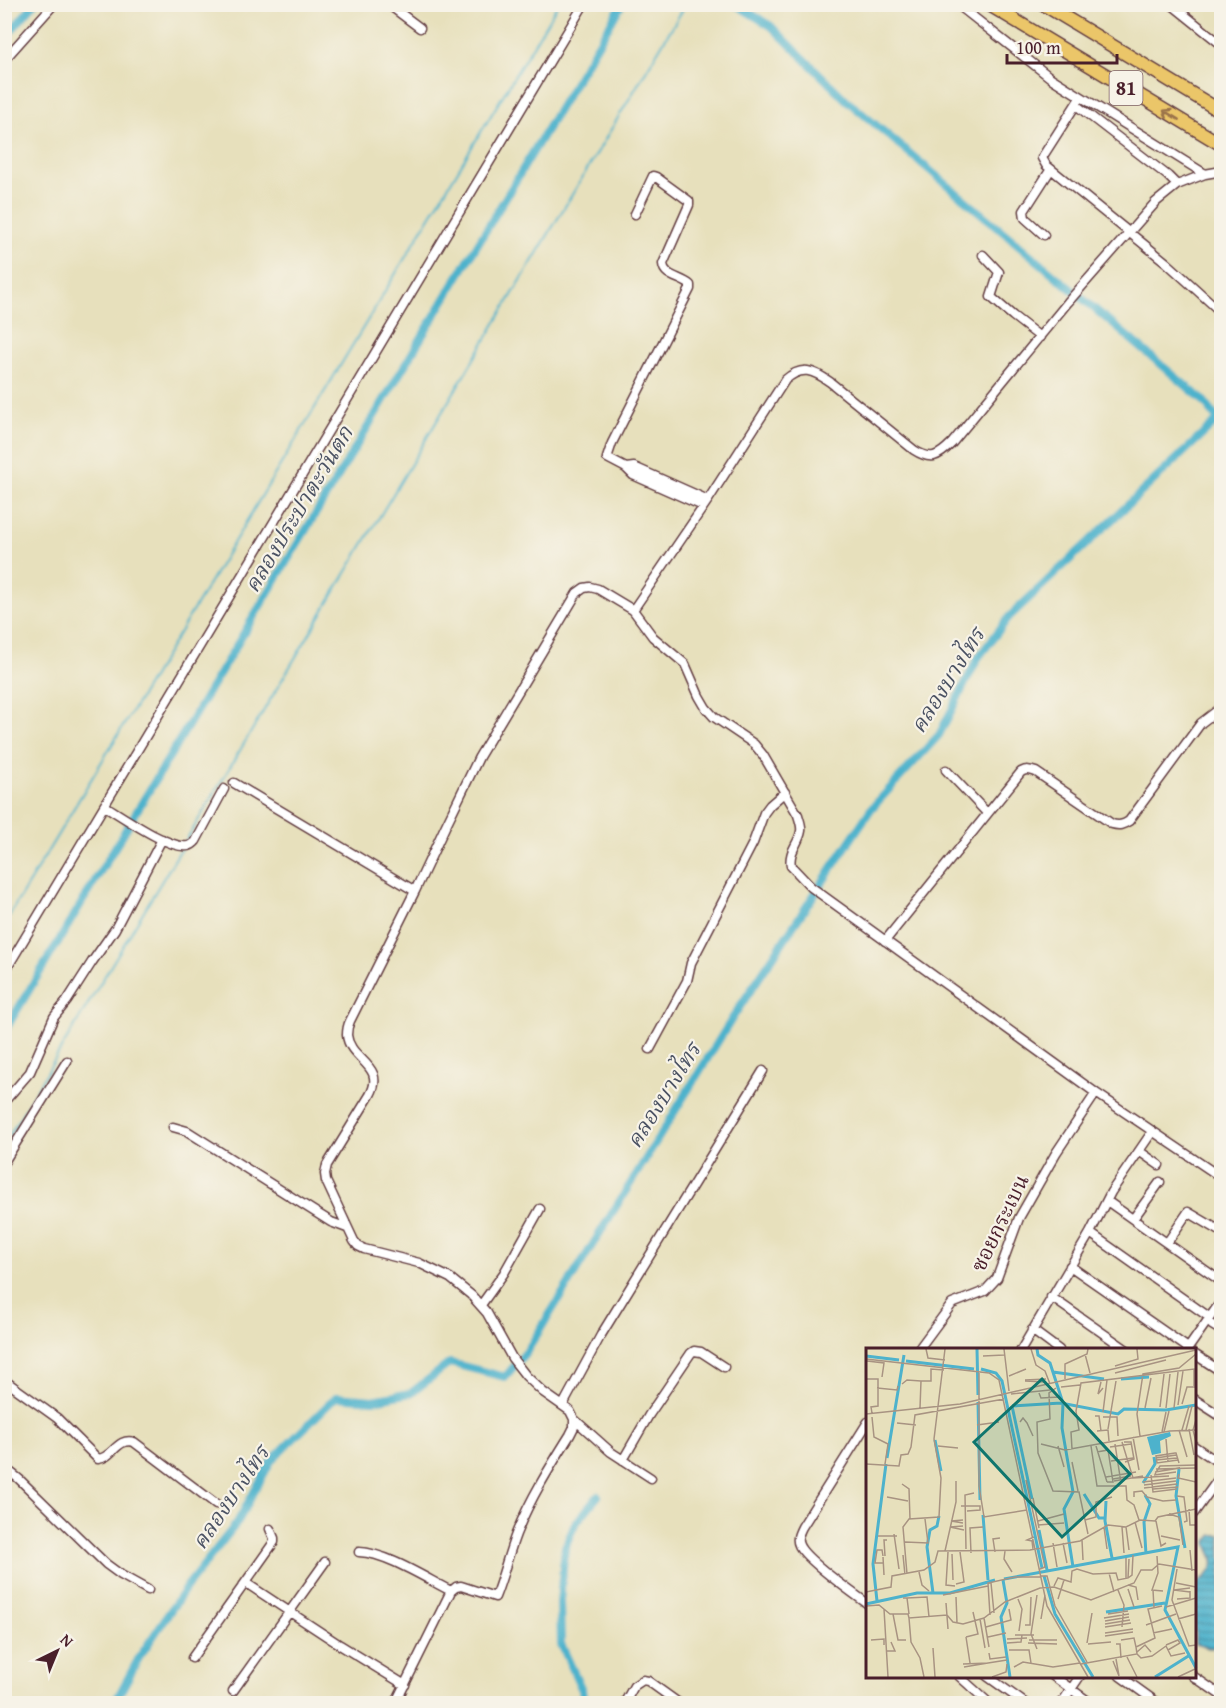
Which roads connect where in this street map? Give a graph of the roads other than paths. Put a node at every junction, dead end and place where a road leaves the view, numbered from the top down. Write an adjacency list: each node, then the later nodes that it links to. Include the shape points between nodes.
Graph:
1 (54, 4): 10 (street)
2 (387, 4): 8 (street)
3 (584, 4): 31 (street, via 269,528)
4 (957, 4): 11 (street)
5 (988, 4): 13 (highway, 81, one-way to 5)
6 (1172, 4): 9 (street)
7 (1044, 5): 12 (highway, 81)
8 (420, 28)
9 (1221, 45)
10 (4, 60)
11 (1078, 101): 14 (street, via 1043,156); 16 (street); 17 (street)
12 (1221, 112)
13 (1221, 145)
14 (1051, 169): 19 (street); 20 (street, via 1024,212 1025,218)
15 (1221, 171): 16 (street)
16 (1205, 174): 17 (street)
17 (1177, 185): 19 (street)
18 (635, 214): 24 (street, via 653,176 689,201 663,269 687,282 690,289 607,458 626,468 634,467)
19 (1129, 232): 22 (street); 23 (street)
20 (1044, 235)
21 (983, 255): 23 (street, via 999,272 992,297)
22 (1221, 313)
23 (1040, 337): 24 (street, via 937,456 925,456 914,450 819,375 803,370 794,373 785,380)
24 (705, 503): 25 (street)
25 (633, 610): 30 (street, via 653,637 686,664 699,696 714,717 763,755); 34 (street, via 598,589 584,588 577,593 479,758)
26 (1221, 707): 32 (street, via 1201,723 1123,824 1112,824 1030,770 1021,772)
27 (946, 770): 32 (street)
28 (234, 783): 34 (street)
29 (224, 789): 33 (street, via 193,844 179,846)
30 (785, 792): 35 (street, via 798,815 801,831 791,853 791,866 826,898); 37 (street, via 765,813 691,963 687,981)
31 (108, 808): 33 (street); 36 (street)
32 (987, 813): 35 (street)
33 (160, 838): 41 (street, via 115,929 54,1017 30,1072)
34 (415, 891): 52 (street, via 348,1028 349,1042 371,1071 375,1083 324,1174)
35 (885, 941): 40 (street)
36 (4, 973)
37 (650, 1049)
38 (67, 1061): 45 (street)
39 (763, 1071): 75 (street, via 601,1335)
40 (1096, 1093): 43 (street); 64 (street, ซอยกระเบน, via 1019,1218 997,1278 985,1291 952,1304)
41 (4, 1102)
42 (173, 1127): 52 (street, via 187,1131)
43 (1152, 1132): 44 (street); 47 (street)
44 (1139, 1151): 46 (street); 49 (street)
45 (4, 1162)
46 (1159, 1165)
47 (1221, 1178)
48 (1160, 1182): 51 (street)
49 (1107, 1201): 51 (street); 54 (street)
50 (540, 1209): 60 (street)
51 (1133, 1219): 55 (street)
52 (347, 1228): 60 (street, via 364,1250 429,1268 450,1278)
53 (1221, 1232): 55 (street, via 1188,1212)
54 (1090, 1233): 56 (street); 61 (street)
55 (1167, 1243): 57 (street)
56 (1070, 1266): 58 (street); 68 (street)
57 (1221, 1282)
58 (1051, 1297): 62 (street); 67 (street)
59 (1221, 1300): 61 (street)
60 (481, 1305): 75 (street, via 526,1376)
61 (1211, 1321): 63 (street); 69 (street)
62 (1032, 1330): 65 (street); 66 (street)
63 (1221, 1331)
64 (919, 1348)
65 (1022, 1348)
66 (1056, 1348)
67 (1124, 1348)
68 (1187, 1348)
69 (1191, 1348)
70 (1196, 1354): 72 (street)
71 (724, 1367): 80 (street, via 701,1352 691,1353)
72 (1221, 1372)
73 (4, 1380): 87 (street, via 57,1418 98,1459 126,1440 134,1442)
74 (1196, 1400): 76 (street)
75 (563, 1405): 77 (street)
76 (1221, 1418)
77 (574, 1419): 80 (street); 94 (street, via 570,1435 522,1522 495,1597 460,1587)
78 (866, 1424): 95 (street, via 802,1527 797,1542 810,1559)
79 (1196, 1447): 81 (street)
80 (623, 1460): 84 (street)
81 (1221, 1465)
82 (4, 1467): 93 (street, via 106,1564)
83 (1221, 1474): 86 (street)
84 (651, 1478)
85 (1196, 1496): 86 (street)
86 (1203, 1501): 88 (street)
87 (216, 1504)
88 (1196, 1510)
89 (270, 1529): 92 (street, via 274,1542)
90 (359, 1551): 94 (street, via 388,1559)
91 (325, 1562): 96 (street)
92 (246, 1582): 96 (street); 97 (street)
93 (148, 1590)
94 (451, 1591): 104 (street)
95 (866, 1603)
96 (290, 1612): 104 (street); 106 (street)
97 (192, 1658)
98 (960, 1678): 111 (street)
99 (988, 1678): 112 (street)
100 (1054, 1678): 105 (street)
101 (1079, 1678): 105 (street)
102 (1121, 1678): 115 (street)
103 (1195, 1678): 107 (street)
104 (405, 1685): 108 (street)
105 (1071, 1689): 113 (street); 114 (street)
106 (233, 1692)
107 (1220, 1693): 116 (street)
108 (395, 1704)
109 (624, 1704): 110 (street, via 642,1680)
110 (680, 1704)
111 (990, 1704)
112 (1026, 1704)
113 (1061, 1704)
114 (1092, 1704)
115 (1160, 1704)
116 (1214, 1704)

